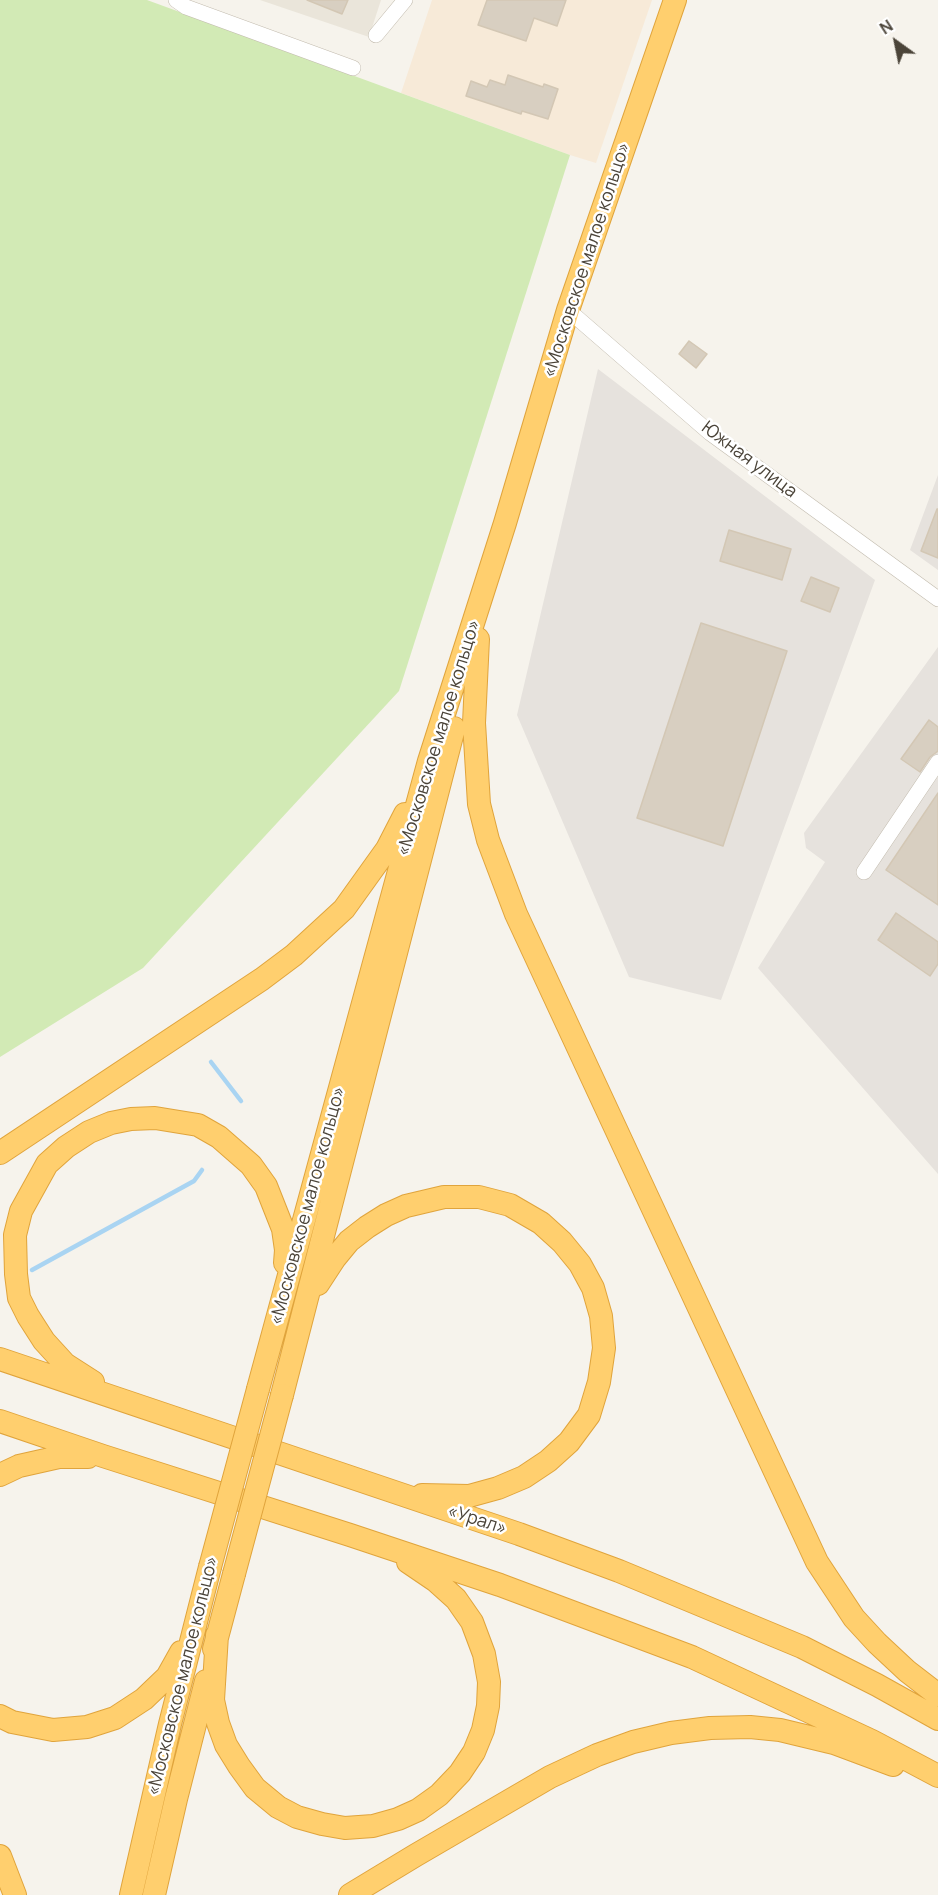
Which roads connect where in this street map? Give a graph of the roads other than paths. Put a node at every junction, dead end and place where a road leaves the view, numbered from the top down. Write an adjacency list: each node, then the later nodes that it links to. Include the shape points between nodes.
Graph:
1 (176, 0): 5 (street)
2 (405, 0): 4 (street)
3 (675, 0): 6 (highway, «Московское малое кольцо»)
4 (376, 35)
5 (353, 68)
6 (568, 310): 7 (highway, «Московское малое кольцо»); 8 (street, Южная улица, via 710,433)
7 (505, 523): 9 (highway, «Московское малое кольцо»); 10 (highway, «Московское малое кольцо»)
8 (938, 599)
9 (478, 631): 15 (highway, «Московское малое кольцо»); 25 (highway, via 474,723 479,804 495,861 516,914 817,1562 854,1618 907,1671)
10 (429, 761): 13 (highway, via 387,849 344,909 321,932 261,979); 14 (highway, «Московское малое кольцо»)
11 (938, 762): 12 (street)
12 (864, 872)
13 (0, 1153)
14 (276, 1322): 17 (highway, via 285,1262 283,1228 266,1186 237,1150 198,1125 175,1120 131,1119 88,1132 47,1164 33,1187 15,1235 16,1275 19,1298 44,1341 65,1364); 23 (highway, «Московское малое кольцо», bridge)
15 (299, 1331): 21 (highway, via 322,1275 349,1241 406,1206 444,1197 479,1197 510,1205 541,1223 580,1264 601,1316 604,1348 589,1415 569,1442 524,1478 469,1496); 24 (highway, «Московское малое кольцо», bridge)
16 (0, 1359): 17 (highway, «Урал»)
17 (120, 1400): 21 (highway, «Урал»)
18 (0, 1420): 19 (highway)
19 (103, 1456): 20 (highway, via 59,1457 19,1466); 22 (highway)
20 (0, 1475)
21 (388, 1491): 27 (highway, «Урал», via 619,1570 717,1610 811,1652)
22 (350, 1535): 24 (highway, via 405,1560 436,1581 456,1599 472,1622 484,1654 489,1690 483,1730 460,1773 439,1795 408,1814 373,1826 345,1828 322,1824 278,1807 255,1788 238,1766 218,1723 213,1700); 28 (highway, via 500,1585 692,1657)
23 (196, 1625): 26 (highway, via 167,1677 144,1700 115,1718 87,1727 53,1730); 32 (highway, «Московское малое кольцо»)
24 (217, 1635): 33 (highway, «Московское малое кольцо»)
25 (938, 1695)
26 (0, 1716)
27 (938, 1719)
28 (938, 1776)
29 (938, 1782): 34 (highway, via 834,1743 780,1730 710,1728 671,1733 597,1755 550,1777)
30 (0, 1856): 31 (highway)
31 (15, 1895)
32 (131, 1895)
33 (154, 1895)
34 (350, 1895)

